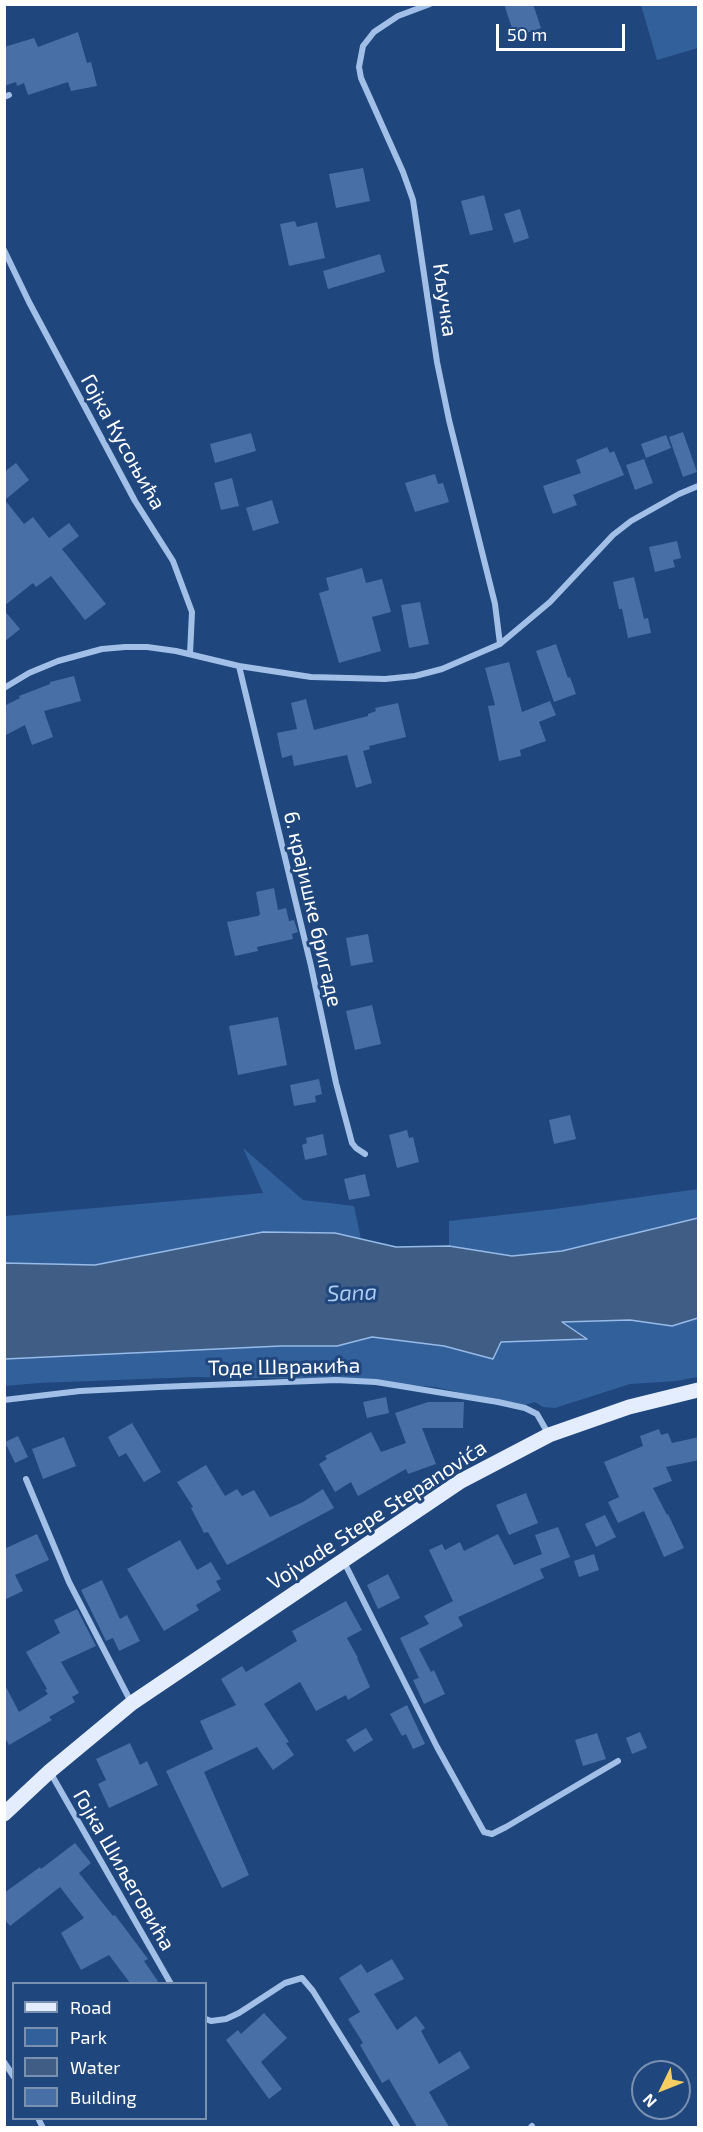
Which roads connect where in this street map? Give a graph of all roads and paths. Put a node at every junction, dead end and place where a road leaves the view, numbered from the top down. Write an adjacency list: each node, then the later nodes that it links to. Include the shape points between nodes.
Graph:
1 (430, 4): 4 (street, Кључка, via 398,16 374,32 363,46 358,67 413,200 437,362 495,604)
2 (4, 250): 5 (street, Гојка Кусоњића, via 135,501 173,561 192,612)
3 (699, 486): 4 (street, via 631,521 613,535 550,602)
4 (500, 644): 6 (street, via 442,669 385,680 311,677)
5 (190, 654): 6 (street); 7 (street, via 147,647 102,649 58,661)
6 (239, 666): 8 (street, 6. крајишке бригаде, via 336,1083 352,1143)
7 (4, 688)
8 (365, 1154)
9 (699, 1390): 11 (main road, Vojvode Stepe Stepanovića, via 629,1407)
10 (4, 1400): 11 (street, Тоде Швракића, via 159,1387 376,1382 525,1408 537,1414)
11 (549, 1435): 13 (main road, Vojvode Stepe Stepanovića, via 461,1481)
12 (26, 1479): 14 (street, via 69,1582)
13 (343, 1560): 14 (main road, Vojvode Stepe Stepanovića); 15 (street, via 437,1748 484,1832 498,1832)
14 (132, 1703): 16 (main road, Vojvode Stepe Stepanovića)
15 (618, 1761)
16 (50, 1771): 17 (main road, Vojvode Stepe Stepanovića); 18 (street, Гојка Шиљеговића)
17 (4, 1814)
18 (170, 1982)
19 (207, 2019): 20 (street, via 226,2019 285,1983 302,1978)
20 (398, 2127)

